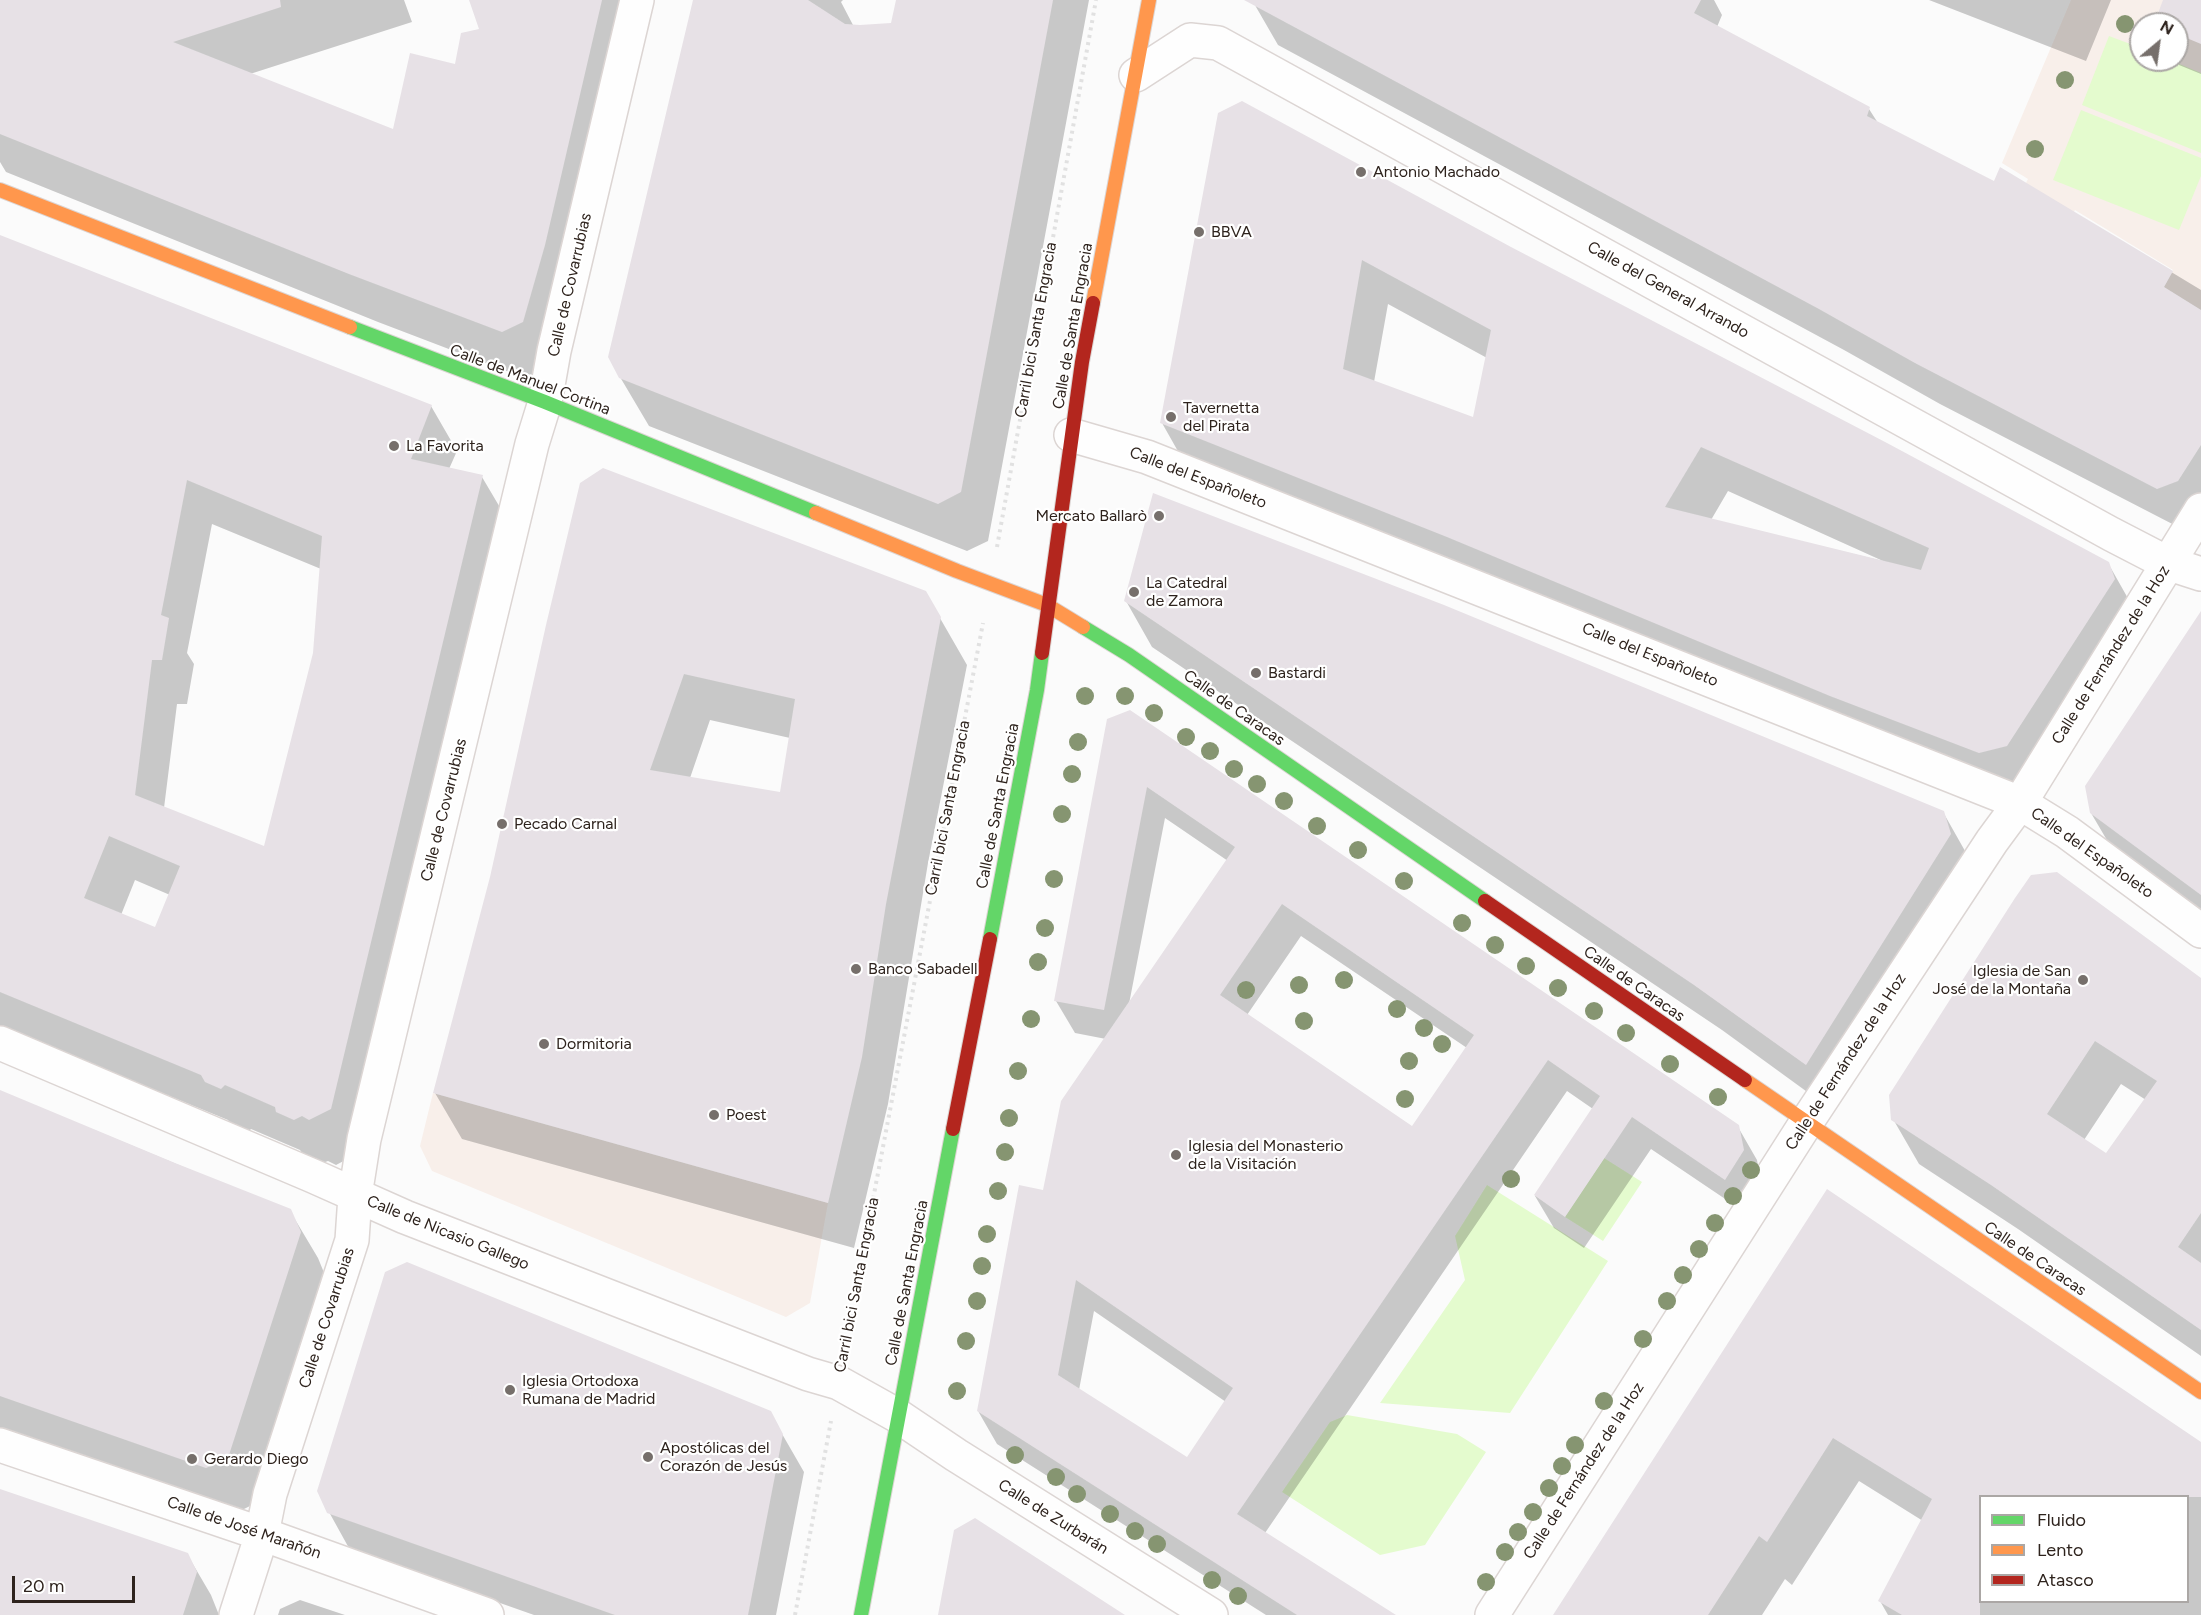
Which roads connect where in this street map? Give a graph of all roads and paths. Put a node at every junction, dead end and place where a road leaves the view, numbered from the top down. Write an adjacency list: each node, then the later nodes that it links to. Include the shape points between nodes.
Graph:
1 (637, 0): 6 (street, Calle de Covarrubias)
2 (1096, 0): 11 (path, Carril bici Santa Engracia)
3 (1149, 0): 4 (street, Calle de Santa Engracia)
4 (1136, 75): 7 (street, Calle de Santa Engracia); 9 (street, Calle del General Arrando, via 1190,40 1218,43)
5 (0, 190): 6 (street, Calle de Manuel Cortina)
6 (545, 402): 11 (street, Calle de Manuel Cortina); 17 (street, Calle de Covarrubias, via 370,1116)
7 (1071, 435): 12 (street, Calle de Santa Engracia); 13 (street, Calle del Españoleto, via 1147,457)
8 (2201, 510): 9 (street, Calle de Fernández de la Hoz)
9 (2167, 563): 10 (street, Calle del General Arrando); 13 (street, Calle de Fernández de la Hoz)
10 (2201, 574)
11 (991, 582): 12 (street, Calle de Manuel Cortina); 18 (path, Carril bici Santa Engracia)
12 (1047, 605): 16 (street, Calle de Caracas, via 1129,655); 20 (street, Calle de Santa Engracia, via 1037,690)
13 (2020, 803): 14 (street, Calle del Españoleto, via 2067,832); 16 (street, Calle de Fernández de la Hoz)
14 (2201, 931)
15 (0, 1043): 17 (street, Calle de Nicasio Gallego)
16 (1806, 1123): 19 (street, Calle de Caracas); 28 (street, Calle de Fernández de la Hoz)
17 (355, 1196): 18 (street, Calle de Nicasio Gallego, via 807,1374); 22 (street, Calle de Covarrubias, via 352,1240 270,1494)
18 (839, 1383): 20 (street, Calle de Nicasio Gallego); 25 (path, Carril bici Santa Engracia)
19 (2201, 1392)
20 (898, 1416): 26 (street, Calle de Santa Engracia); 27 (street, Calle de Zurbarán)
21 (0, 1445): 22 (street, Calle de José Marañón)
22 (262, 1534): 23 (street, Calle de Covarrubias); 24 (street, Calle de José Marañón)
23 (236, 1615)
24 (487, 1615)
25 (795, 1615)
26 (861, 1615)
27 (1210, 1615)
28 (1492, 1615)

